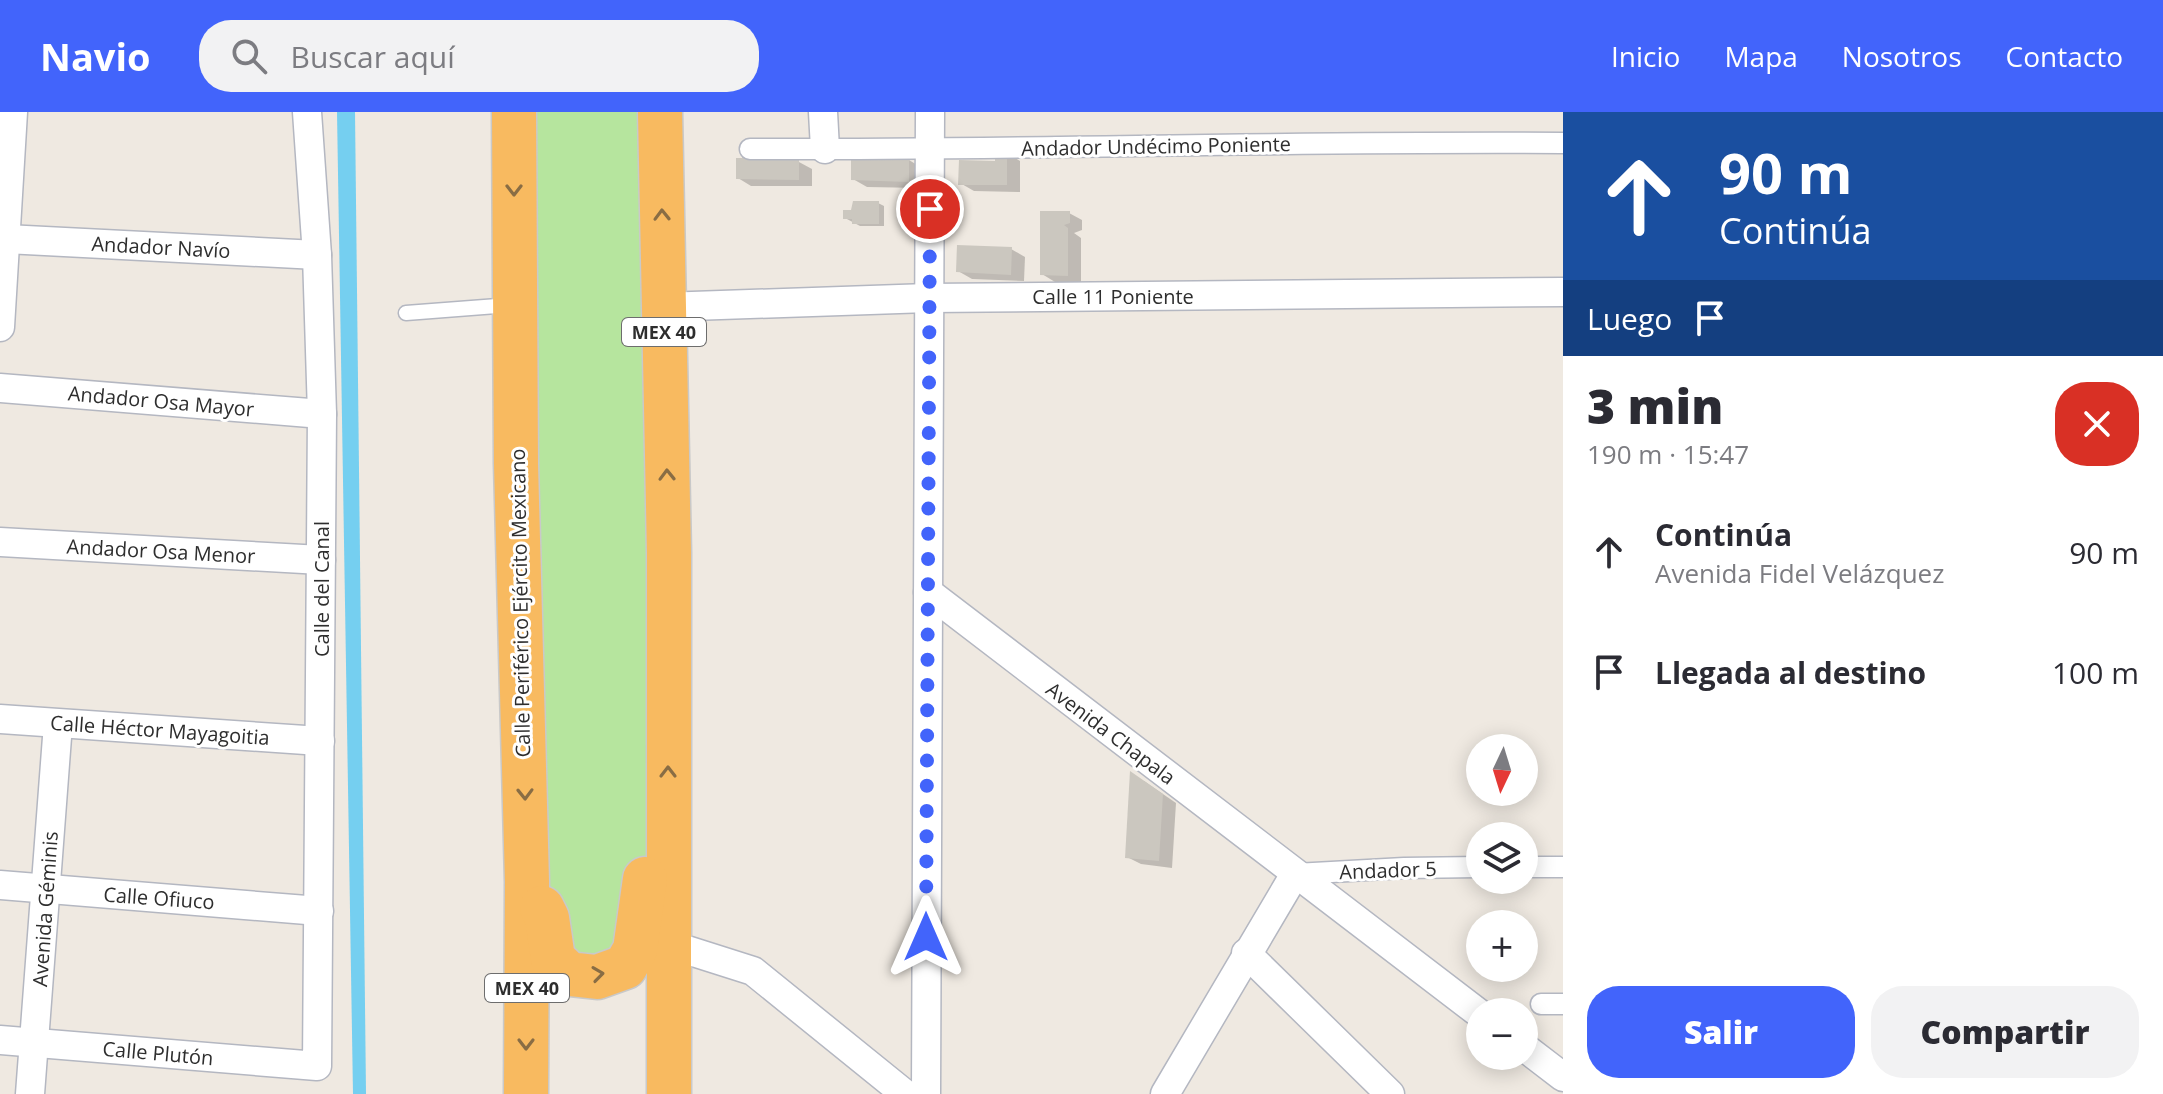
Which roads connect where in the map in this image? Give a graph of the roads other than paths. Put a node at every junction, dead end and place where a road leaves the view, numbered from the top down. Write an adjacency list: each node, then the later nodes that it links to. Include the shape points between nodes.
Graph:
1 (13, 112): 11 (street)
2 (307, 112): 13 (street, Calle del Canal)
3 (514, 112): 16 (highway, Calle Periférico Ejército Mexicano / MEX 40, one-way to 16)
4 (660, 112): 17 (highway, MEX 40, one-way to 4)
5 (823, 112): 9 (street)
6 (930, 112): 10 (street)
7 (1563, 143): 10 (street, Andador Undécimo Poniente)
8 (750, 149): 9 (street, Andador Undécimo Poniente)
9 (825, 149): 10 (street, Andador Undécimo Poniente)
10 (931, 150): 15 (street)
11 (3, 193): 12 (street)
12 (6, 239): 13 (street, Andador Navío); 19 (street)
13 (317, 255): 21 (street, Calle del Canal)
14 (1563, 292): 15 (street, Calle 11 Poniente)
15 (928, 298): 17 (street, Calle 11 Poniente); 24 (street)
16 (515, 305): 18 (lane); 33 (highway, Calle Periférico Ejército Mexicano / MEX 40, one-way to 33)
17 (663, 307): 28 (highway, MEX 40, one-way to 17)
18 (406, 313)
19 (0, 327)
20 (0, 388): 21 (street, Andador Osa Mayor)
21 (322, 414): 23 (street, Calle del Canal)
22 (0, 542): 23 (street, Andador Osa Menor)
23 (321, 560): 27 (street, Calle del Canal)
24 (928, 592): 32 (street, Avenida Chapala); 51 (street)
25 (0, 719): 26 (street, Calle Héctor Mayagoitia)
26 (58, 724): 27 (street, Calle Héctor Mayagoitia); 35 (street, Avenida Géminis)
27 (320, 741): 36 (street, Calle del Canal)
28 (668, 850): 33 (highway, one-way to 28, via 547,918 553,959 569,974 597,977 625,967 635,950 645,874); 37 (highway, MEX 40)
29 (1466, 867): 32 (street, Andador 5)
30 (1538, 867): 31 (street)
31 (1563, 867)
32 (1295, 874): 38 (street); 39 (street, Avenida Chapala)
33 (527, 882): 48 (highway, Calle Periférico Ejército Mexicano / MEX 40, one-way to 48)
34 (0, 885): 35 (street, Calle Ofiuco)
35 (46, 889): 36 (street, Calle Ofiuco); 43 (street, Avenida Géminis)
36 (319, 911): 45 (street, Calle del Canal)
37 (668, 944): 49 (highway, MEX 40); 50 (street, via 753,971)
38 (1246, 953): 52 (street); 53 (street)
39 (1466, 1003)
40 (1541, 1004): 41 (street)
41 (1563, 1004)
42 (0, 1040): 43 (street, Calle Plutón)
43 (35, 1043): 45 (street, Calle Plutón); 47 (street, Avenida Géminis)
44 (1538, 1058): 46 (street)
45 (317, 1066)
46 (1563, 1077)
47 (30, 1094)
48 (526, 1094)
49 (669, 1094)
50 (905, 1094)
51 (926, 1094)
52 (1165, 1094)
53 (1390, 1094)

